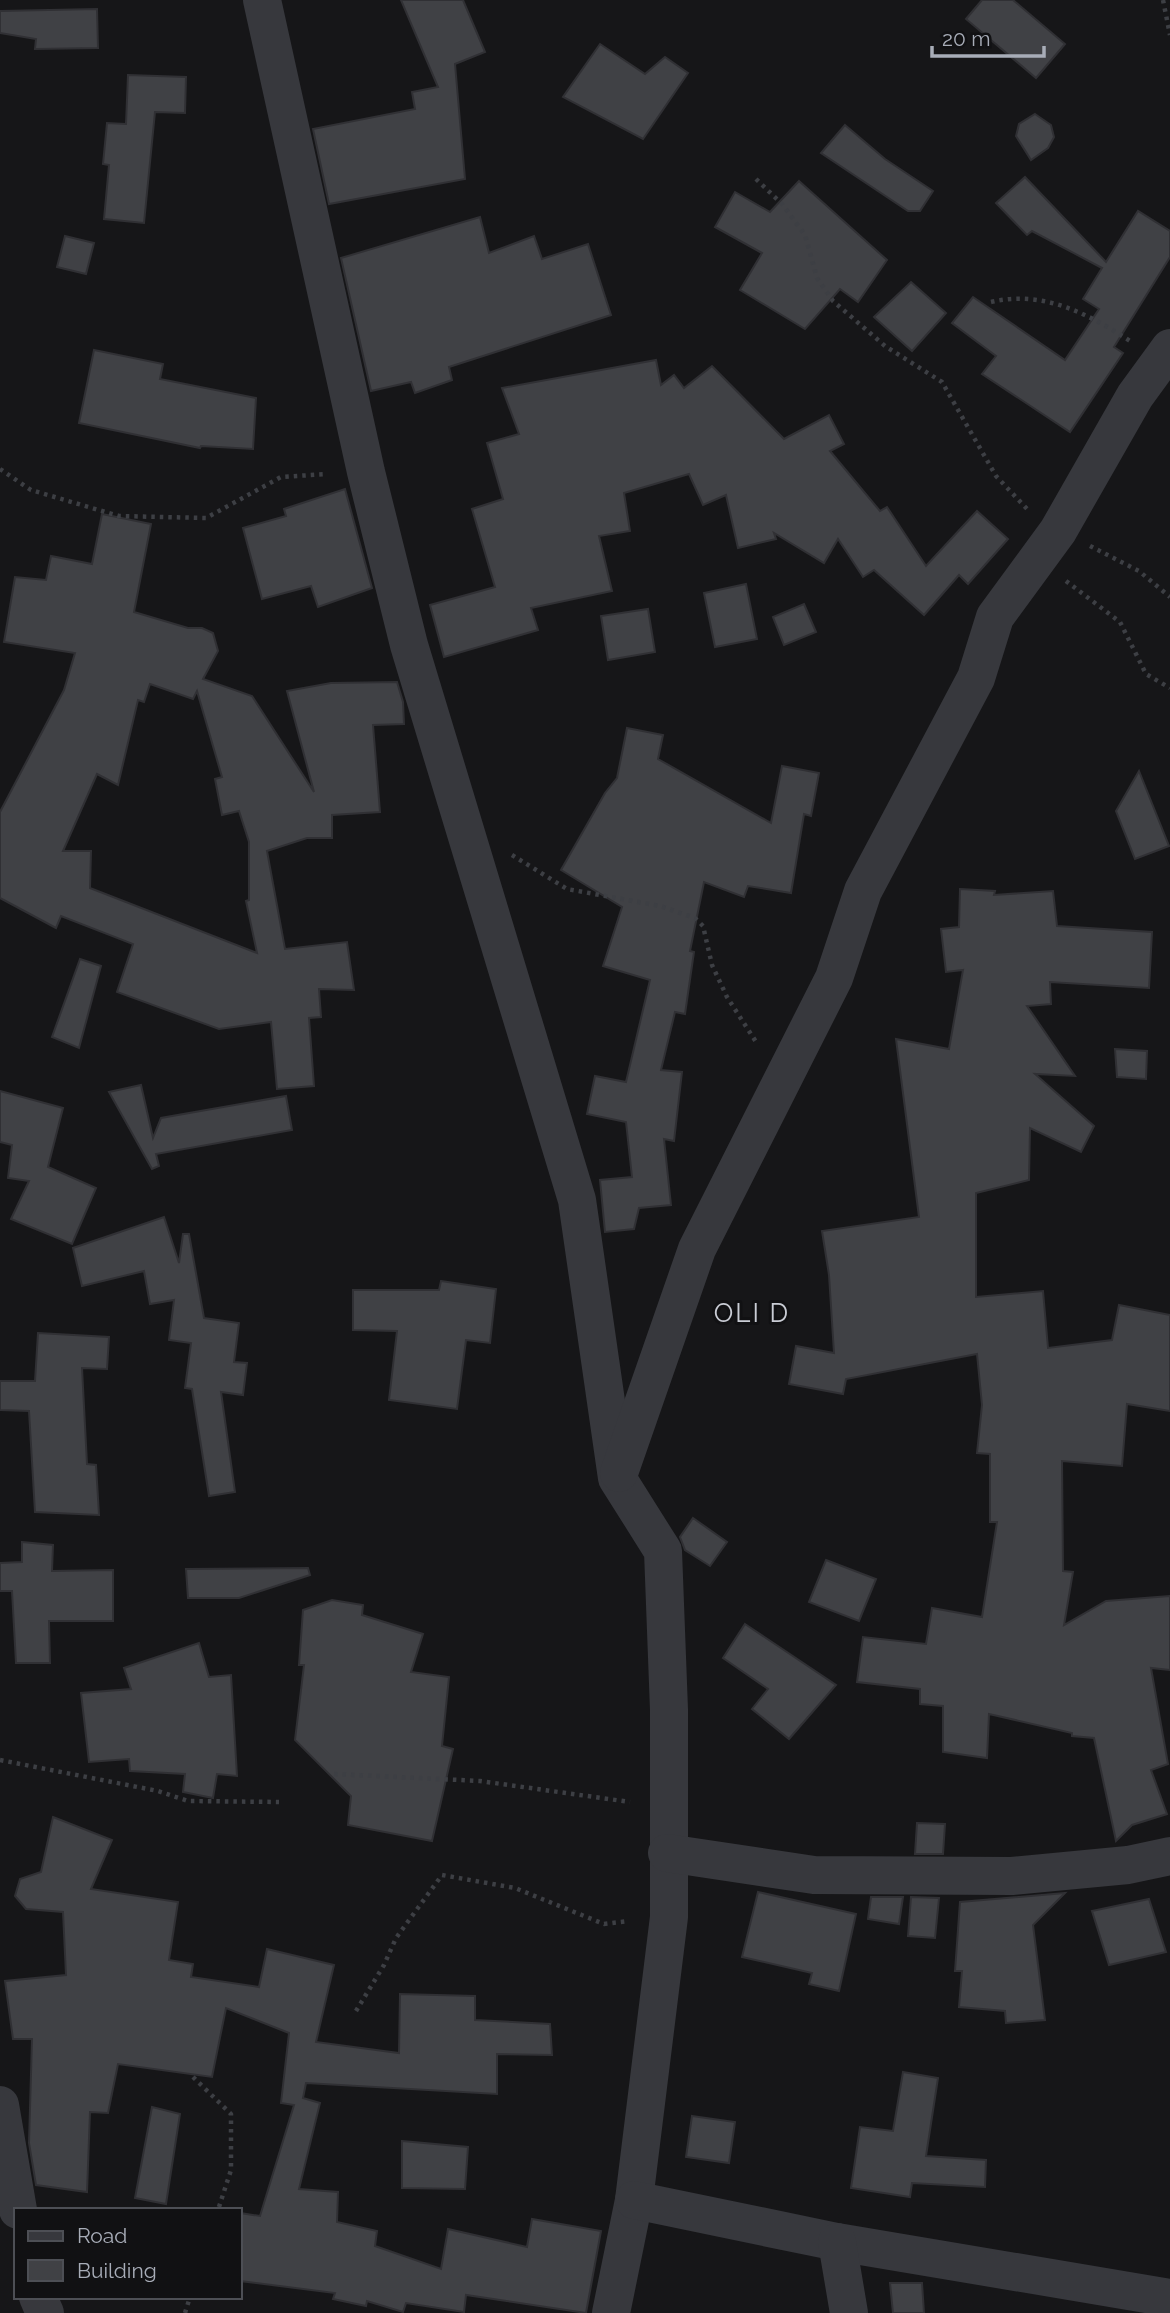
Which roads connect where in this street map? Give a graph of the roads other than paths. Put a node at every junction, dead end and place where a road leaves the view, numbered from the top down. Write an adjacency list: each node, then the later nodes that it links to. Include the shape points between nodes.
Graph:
1 (262, 0): 3 (street, via 409,645 577,1200)
2 (1163, 357): 3 (street, via 1135,396 1058,531 995,617 976,678 863,891 834,978 697,1249)
3 (617, 1478): 4 (street, via 663,1551)
4 (667, 1853): 5 (street, via 814,1875 1012,1876 1128,1865); 7 (street, via 669,1917)
5 (1170, 1856)
6 (0, 2105): 8 (street)
7 (634, 2200): 9 (street); 11 (street)
8 (18, 2208)
9 (838, 2242): 10 (street); 12 (street)
10 (1170, 2298)
11 (611, 2313)
12 (849, 2313)

